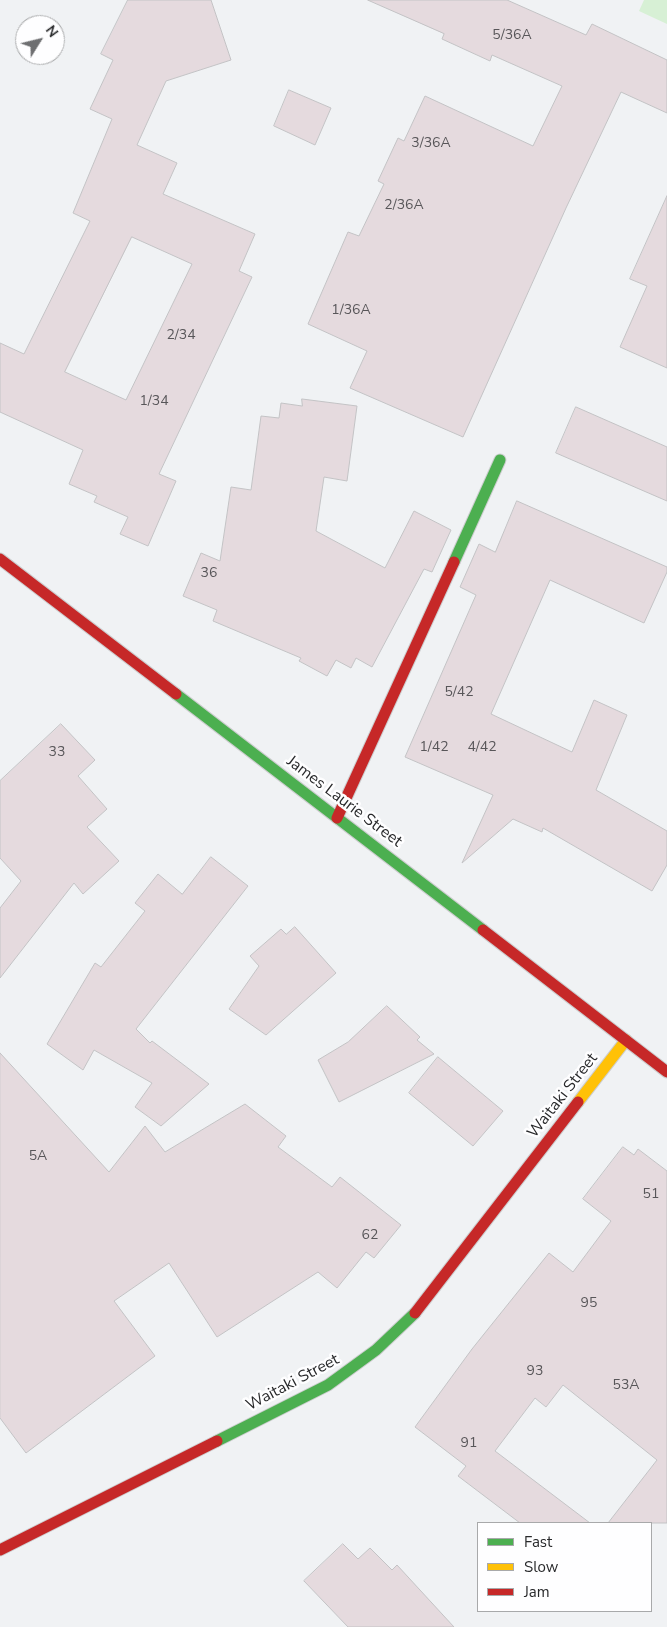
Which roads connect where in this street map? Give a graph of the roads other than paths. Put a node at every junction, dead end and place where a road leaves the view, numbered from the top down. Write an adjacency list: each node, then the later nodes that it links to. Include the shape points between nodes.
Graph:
1 (500, 460): 3 (street)
2 (0, 559): 3 (street, James Laurie Street)
3 (337, 818): 4 (street, James Laurie Street)
4 (626, 1040): 5 (street, James Laurie Street); 6 (street, Waitaki Street, via 418,1309 392,1338 367,1359 328,1385)
5 (667, 1072)
6 (0, 1550)

